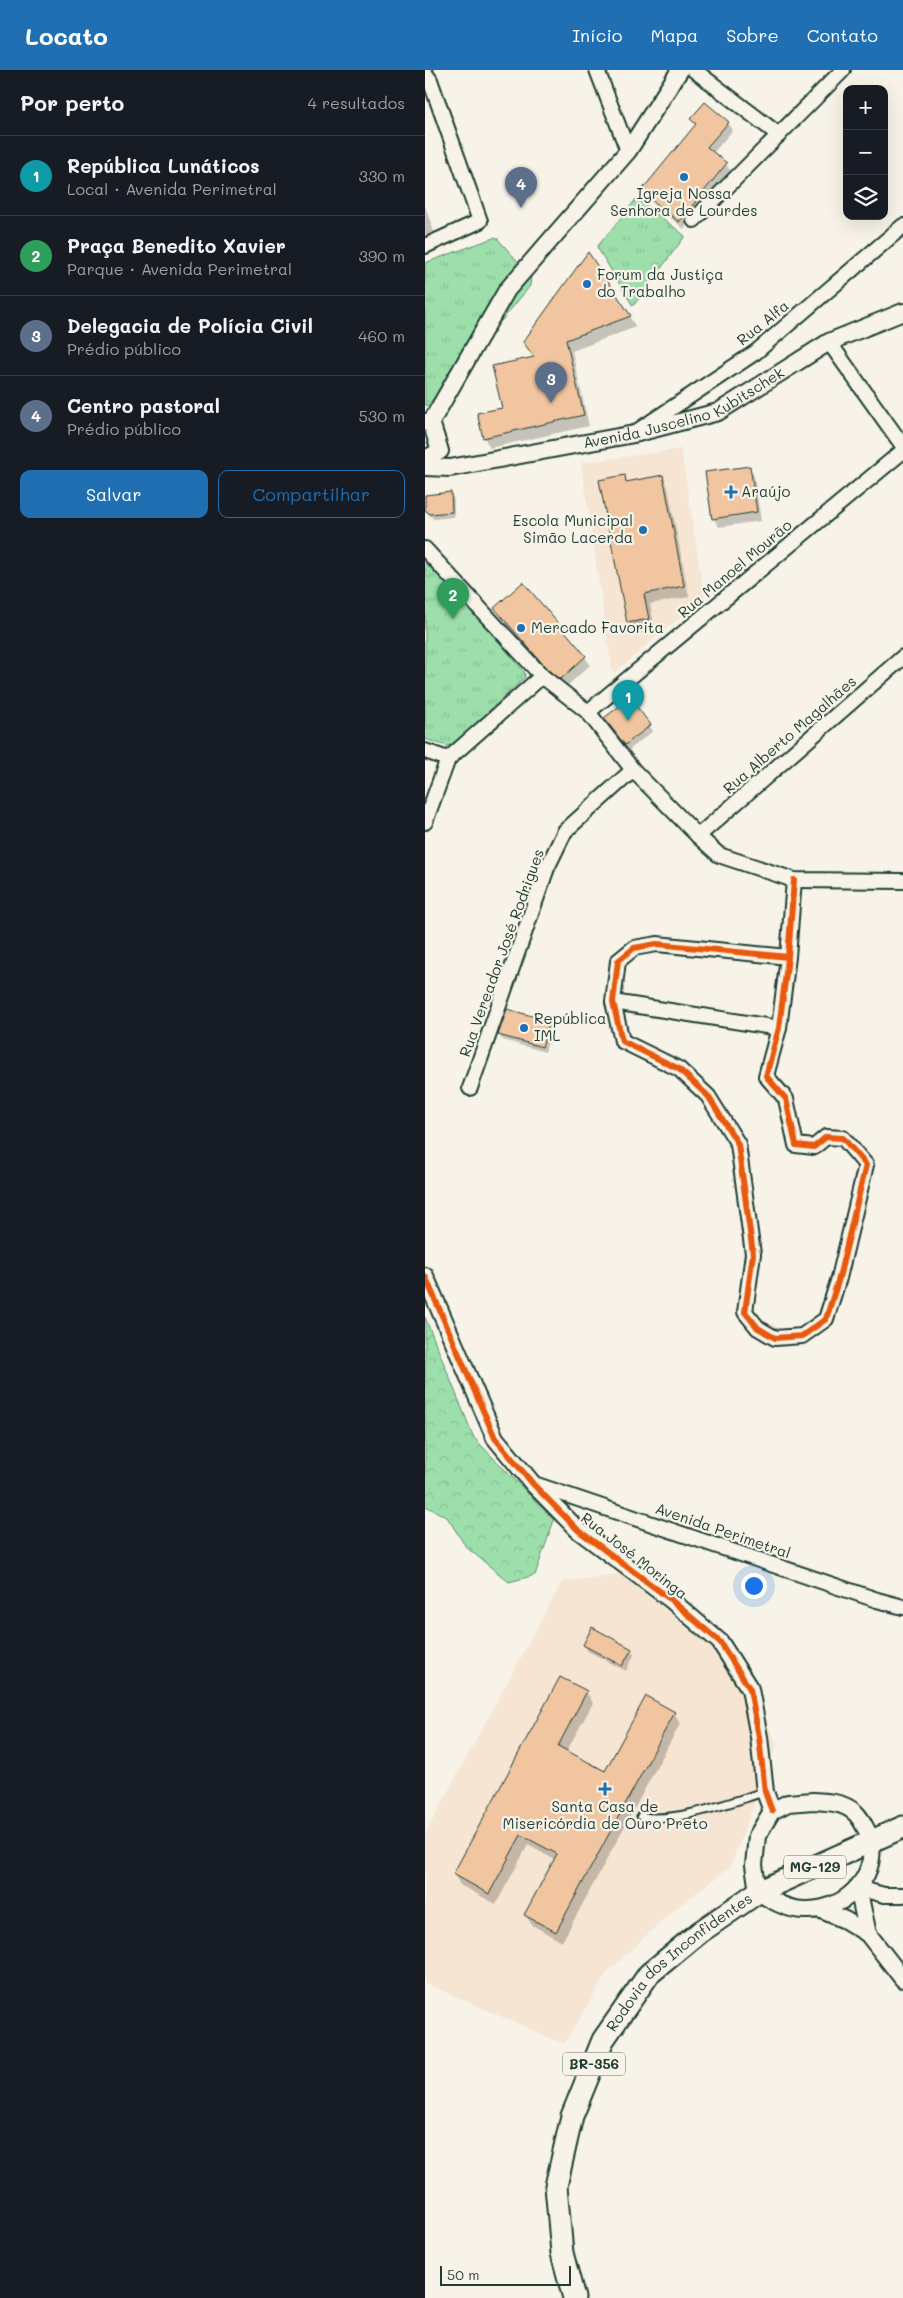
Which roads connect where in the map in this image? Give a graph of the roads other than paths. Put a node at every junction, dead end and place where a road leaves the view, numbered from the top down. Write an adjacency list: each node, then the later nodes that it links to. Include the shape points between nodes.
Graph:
1 (597, 70): 7 (street)
2 (680, 70): 7 (street)
3 (694, 70): 6 (street)
4 (843, 70): 6 (street)
5 (425, 73): 10 (street, via 480,221)
6 (779, 135): 8 (street)
7 (628, 151): 13 (street, via 507,290)
8 (694, 220)
9 (903, 226): 14 (street, Rua Alfa, via 756,352)
10 (425, 246)
11 (903, 312): 12 (street, Avenida Juscelino Kubitschek)
12 (829, 342): 14 (street, Avenida Juscelino Kubitschek, via 718,412); 15 (street)
13 (428, 422): 16 (street)
14 (634, 434): 20 (street, Avenida Juscelino Kubitschek)
15 (903, 446)
16 (440, 451): 18 (street); 20 (street)
17 (903, 451): 24 (street, Rua Manoel Mourão)
18 (425, 459)
19 (425, 467): 20 (street, Avenida Juscelino Kubitschek)
20 (450, 468)
21 (425, 549): 23 (street)
22 (903, 657): 29 (street, Rua Alberto Magalhães)
23 (542, 676): 24 (street); 26 (street)
24 (588, 712): 27 (street)
25 (425, 751): 26 (street)
26 (448, 759): 28 (street)
27 (633, 770): 29 (street); 35 (street, Rua Vereador José Rodrigues, via 565,831 547,868)
28 (425, 822)
29 (698, 836): 30 (street, via 719,855)
30 (794, 880): 31 (street); 32 (street)
31 (903, 882)
32 (788, 957): 33 (street, via 657,944 634,948 618,961); 34 (street)
33 (613, 1002): 34 (street); 34 (street, via 622,1041 679,1069 708,1096 738,1144 753,1254 745,1312 758,1328 775,1338 802,1336 827,1318 866,1166 843,1138 826,1137 815,1147 796,1145 785,1099 766,1076)
34 (779, 1028)
35 (471, 1088)
36 (425, 1276): 37 (street, Rua José Moringa, via 495,1438)
37 (533, 1484): 38 (street, Avenida Perimetral); 39 (street, Rua José Moringa, via 578,1530 670,1599 719,1642 750,1689)
38 (903, 1607)
39 (765, 1792): 40 (street, Rua José Moringa); 41 (lane, via 699,1811 655,1818)
40 (772, 1811): 43 (street, via 788,1803 835,1803 853,1811); 45 (street, via 757,1836 754,1864)
41 (641, 1816)
42 (903, 1827): 43 (main road, MG-129)
43 (871, 1841): 44 (street, via 869,1872); 45 (main road, MG-129)
44 (858, 1888): 46 (street, via 884,1896); 47 (street, via 848,1897); 48 (street)
45 (758, 1892): 47 (street, via 791,1908); 50 (main road, Rodovia dos Inconfidentes / BR-356, via 700,1932 649,1974 603,2040 573,2116 556,2186 562,2252)
46 (903, 1895)
47 (819, 1909): 48 (street)
48 (868, 1934): 49 (street)
49 (903, 1979)
50 (574, 2298)

